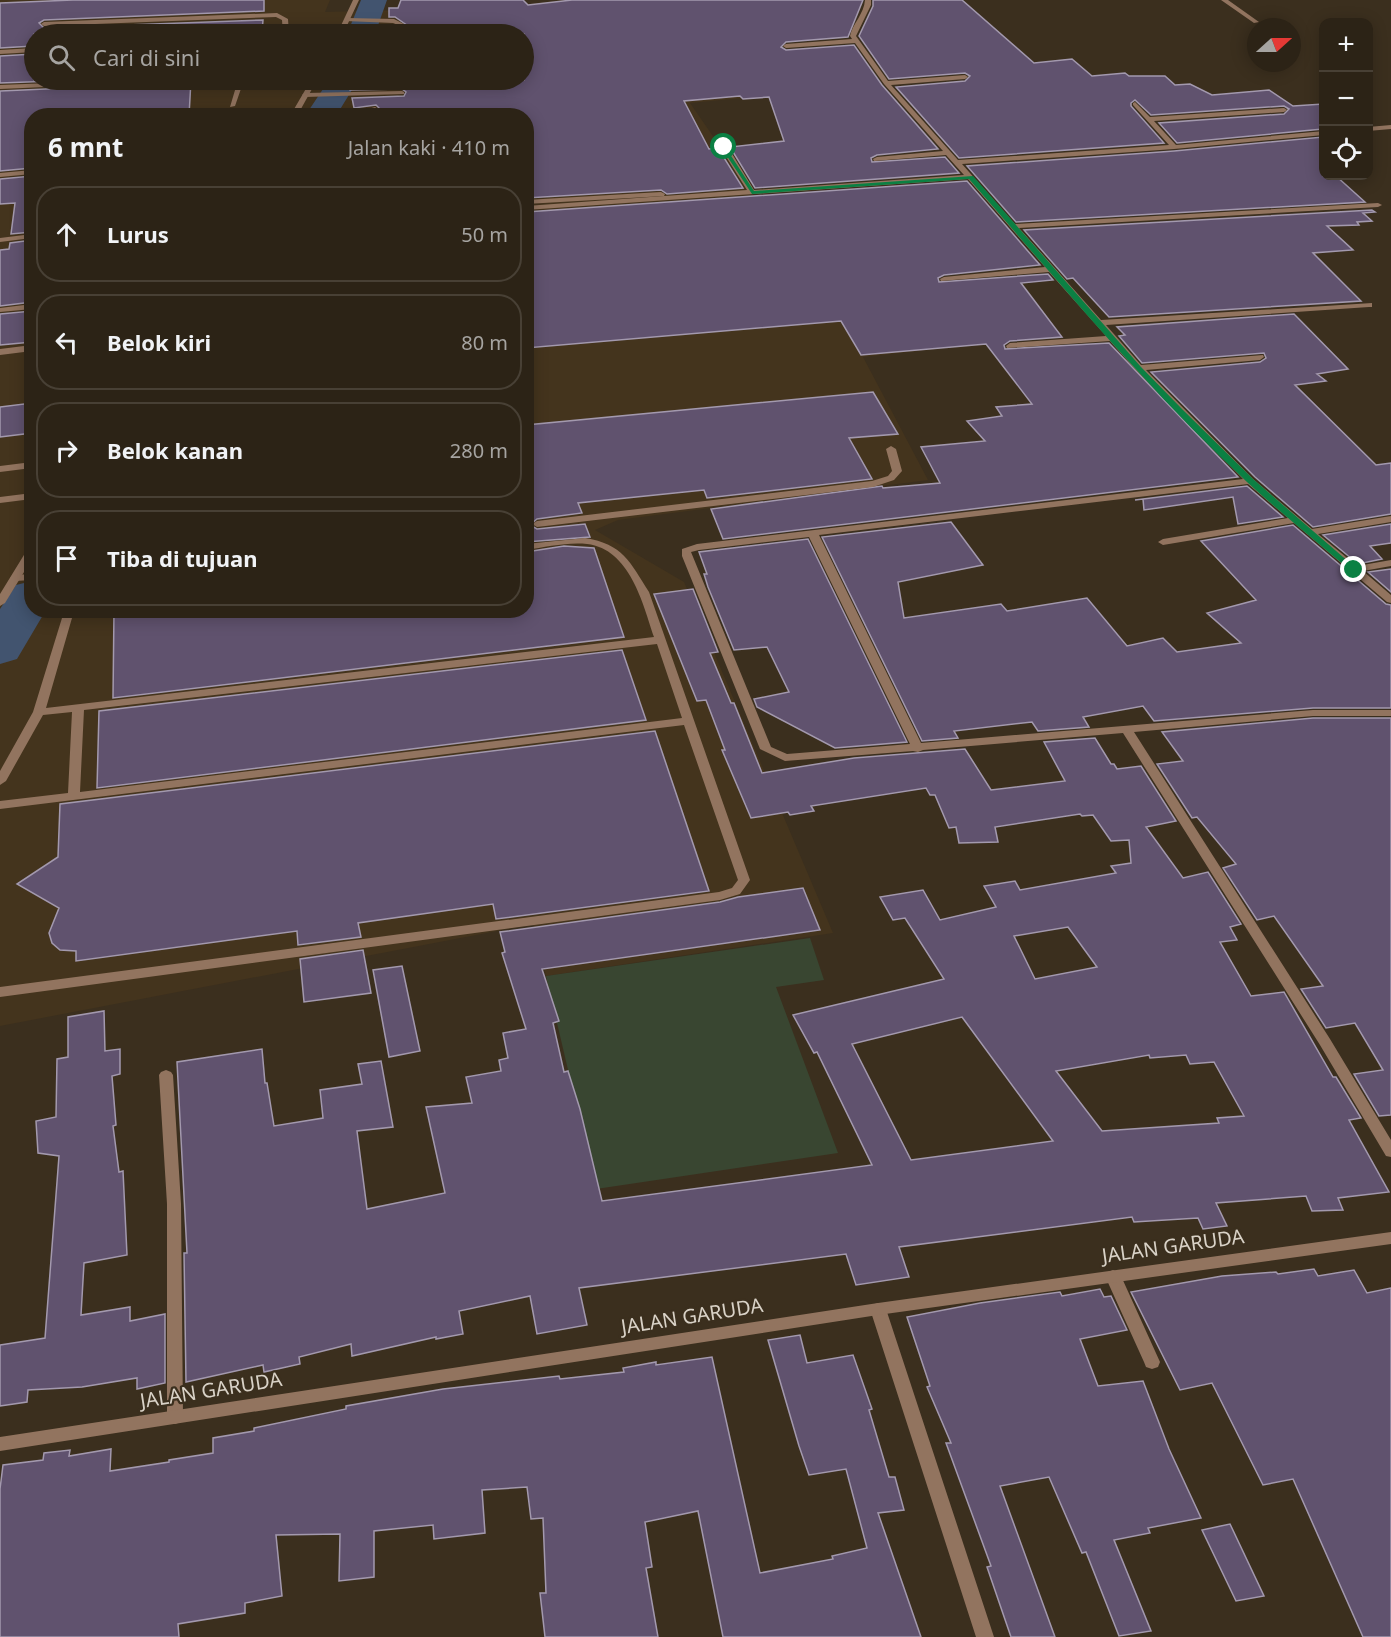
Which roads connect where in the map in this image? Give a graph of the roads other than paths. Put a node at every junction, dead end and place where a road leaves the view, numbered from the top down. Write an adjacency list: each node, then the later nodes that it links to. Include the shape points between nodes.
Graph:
1 (356, 0): 5 (street)
2 (868, 0): 10 (street, via 869,7 854,30)
3 (1224, 0): 4 (street)
4 (1250, 18)
5 (347, 21): 8 (street); 9 (street)
6 (44, 24): 7 (street, via 277,15 285,19)
7 (285, 24)
8 (345, 24)
9 (400, 24)
10 (855, 41): 11 (street); 16 (street)
11 (786, 46)
12 (24, 50): 13 (street)
13 (0, 51)
14 (965, 77): 16 (street)
15 (24, 83): 18 (street)
16 (886, 83): 33 (street)
17 (24, 84): 18 (street)
18 (0, 85)
19 (238, 90): 24 (street)
20 (308, 90): 22 (street)
21 (403, 93): 22 (street)
22 (305, 95): 25 (street)
23 (1135, 104): 27 (street)
24 (232, 106)
25 (298, 108)
26 (1284, 110): 27 (street)
27 (1150, 119): 32 (street)
28 (1391, 127): 29 (street)
29 (1373, 129)
30 (1319, 133): 32 (street)
31 (724, 147): 39 (street)
32 (1174, 147): 35 (street)
33 (948, 153): 34 (street); 35 (street)
34 (877, 159)
35 (956, 162): 38 (street)
36 (24, 173): 37 (street)
37 (0, 175)
38 (971, 177): 39 (street); 44 (street)
39 (752, 192): 43 (street)
40 (661, 194): 41 (street)
41 (534, 202)
42 (1378, 205): 44 (street)
43 (534, 207)
44 (1012, 226): 47 (street)
45 (24, 237): 46 (street)
46 (0, 240)
47 (1052, 269): 48 (street); 52 (street)
48 (944, 279)
49 (1369, 304): 52 (street)
50 (24, 307): 51 (street)
51 (0, 310)
52 (1100, 323): 53 (street)
53 (1112, 338): 54 (street); 58 (street)
54 (1010, 346)
55 (24, 349): 56 (street)
56 (0, 352)
57 (1260, 357): 58 (street)
58 (1139, 368): 62 (street)
59 (891, 448): 67 (street, via 897,471 891,478 873,484)
60 (24, 466): 61 (street)
61 (0, 469)
62 (1250, 481): 66 (street); 69 (street)
63 (24, 497): 64 (street)
64 (0, 500)
65 (1391, 519): 68 (street)
66 (1296, 520): 68 (street); 70 (street)
67 (537, 524)
68 (1309, 532): 74 (street)
69 (813, 534): 86 (street); 86 (street, via 686,551 766,749 785,758)
70 (1163, 542)
71 (534, 546): 80 (street, via 589,540 605,544 619,554 644,592)
72 (24, 563): 76 (street)
73 (1391, 563): 74 (street)
74 (1354, 570): 77 (street)
75 (24, 577): 76 (street)
76 (15, 578): 78 (street)
77 (1391, 600)
78 (0, 603)
79 (68, 618): 82 (street)
80 (660, 640): 81 (street); 84 (street)
81 (78, 708): 82 (street); 88 (street)
82 (39, 712): 87 (street)
83 (1391, 713): 85 (street, via 1313,713)
84 (687, 721): 88 (street); 90 (street, via 744,880 736,891)
85 (1127, 730): 86 (street); 92 (street)
86 (918, 748)
87 (0, 781)
88 (74, 796): 89 (street)
89 (0, 805)
90 (0, 992)
91 (166, 1076): 97 (street, via 174,1192)
92 (1391, 1152)
93 (1390, 1240): 94 (street, JALAN GARUDA)
94 (1113, 1276): 95 (street, JALAN GARUDA); 96 (street)
95 (878, 1309): 97 (street, JALAN GARUDA); 99 (street)
96 (1152, 1362)
97 (175, 1417): 98 (street, JALAN GARUDA)
98 (0, 1444)
99 (985, 1637)

